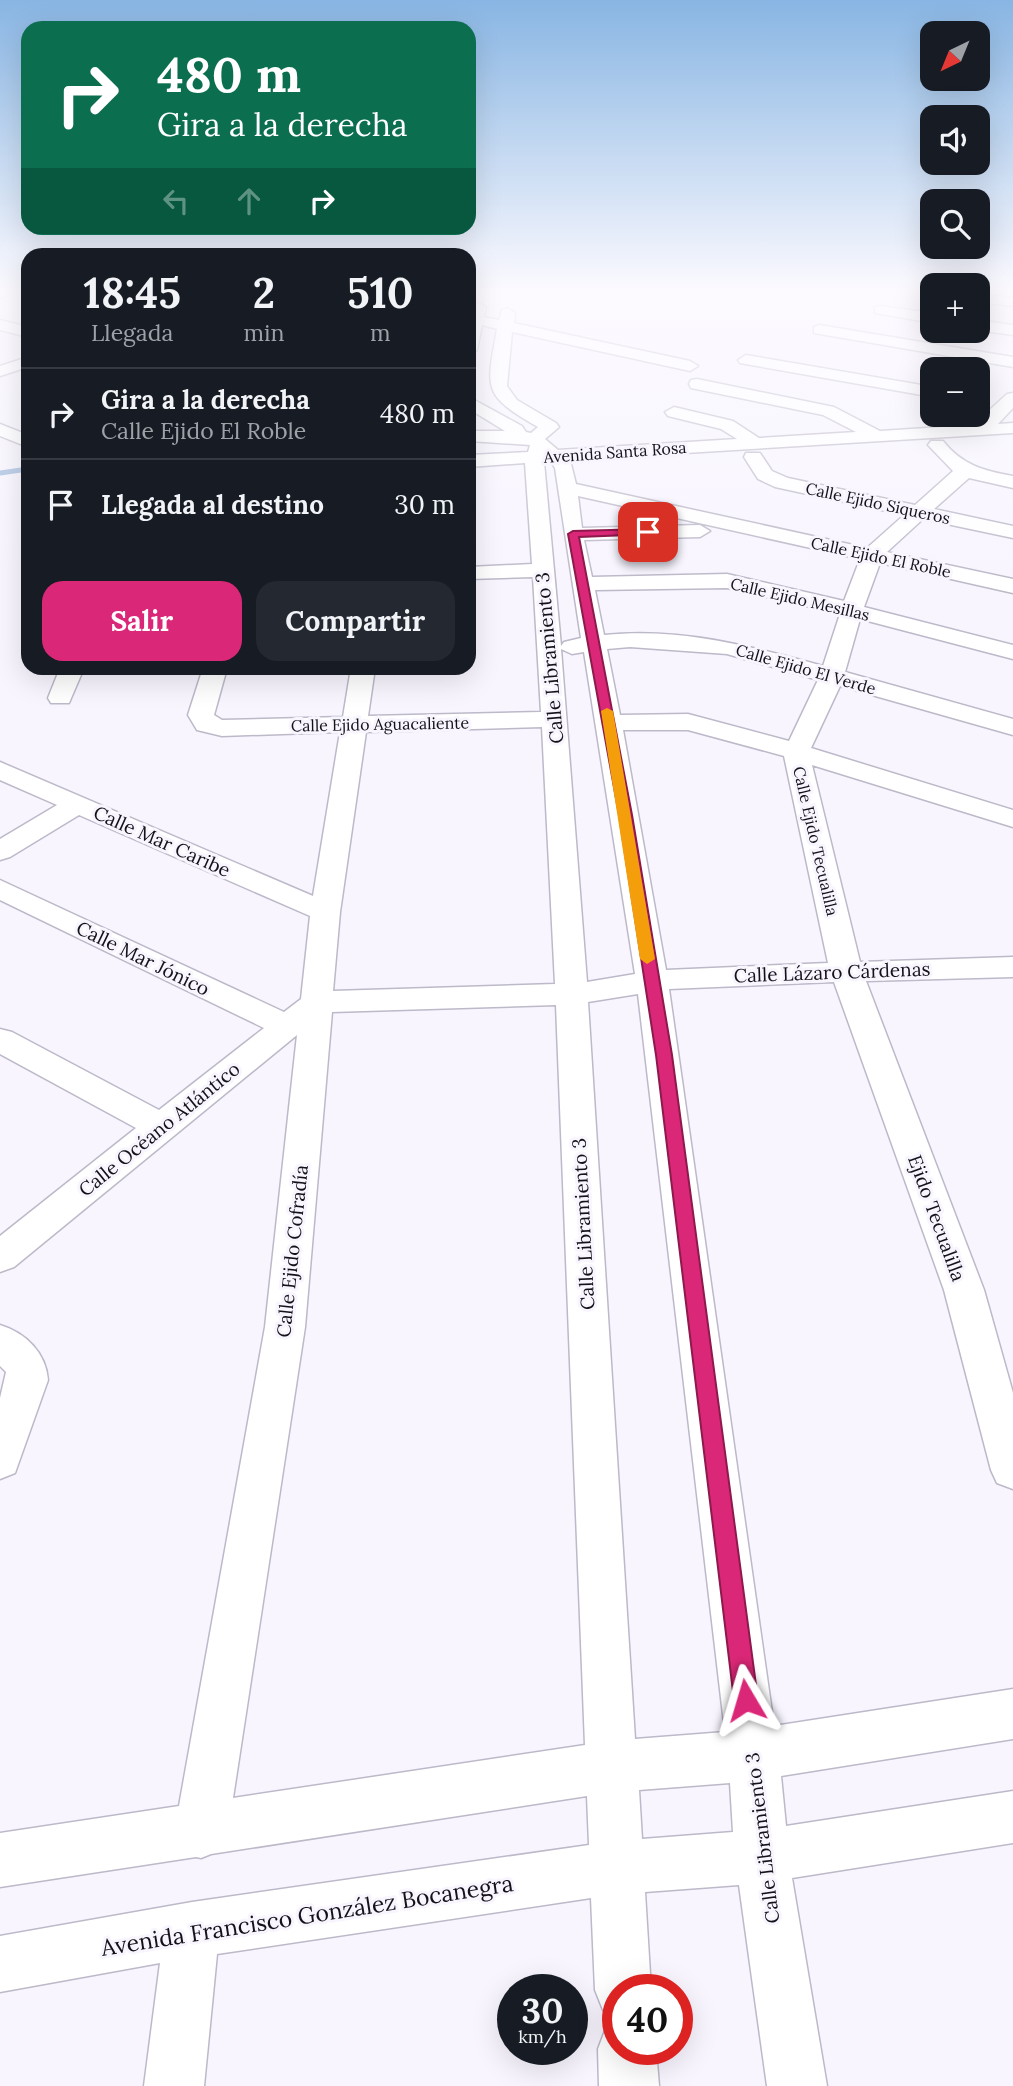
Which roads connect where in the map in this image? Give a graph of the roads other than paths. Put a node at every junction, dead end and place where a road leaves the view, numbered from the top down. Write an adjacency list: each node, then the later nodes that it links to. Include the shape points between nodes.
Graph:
1 (498, 387): 18 (street, via 512,403 550,427)
2 (713, 387): 12 (street, via 828,411)
3 (990, 402): 4 (street)
4 (1010, 402): 11 (street)
5 (476, 406): 18 (street, via 516,430)
6 (0, 411): 8 (street)
7 (674, 412): 17 (street, Calle Ejido Siqueros, via 727,425)
8 (21, 419)
9 (1013, 428): 11 (street, Avenida Santa Rosa)
10 (0, 429): 14 (street)
11 (977, 430): 12 (street, Avenida Santa Rosa)
12 (876, 435): 17 (street, Avenida Santa Rosa)
13 (476, 438): 18 (street)
14 (21, 439)
15 (1013, 441): 16 (street, Avenida Santa Rosa)
16 (937, 446): 17 (street, Avenida Santa Rosa); 21 (street, via 947,461)
17 (753, 449): 18 (street, Avenida Santa Rosa); 23 (street, Calle Ejido Siqueros, via 765,475 782,483)
18 (543, 457): 19 (street, Avenida Santa Rosa); 20 (street, Avenida Santa Rosa); 24 (street, Calle Ejido El Roble); 26 (street, Calle Libramiento 3); 28 (street, Calle Libramiento 3)
19 (476, 461)
20 (476, 471)
21 (964, 472): 22 (street); 23 (street, Calle Ejido Tecualilla)
22 (1013, 482)
23 (920, 512): 25 (street, Calle Ejido Siqueros); 27 (street, Calle Ejido Tecualilla)
24 (748, 529): 26 (street, Calle Ejido El Roble); 27 (street, Calle Ejido El Roble)
25 (1013, 533)
26 (573, 534): 30 (street, Calle Libramiento 3)
27 (873, 553): 31 (street, Calle Ejido El Roble); 32 (street, Calle Ejido Tecualilla)
28 (542, 570): 29 (street); 34 (street, Calle Libramiento 3)
29 (476, 573)
30 (583, 584): 32 (street, Calle Ejido Mesillas, via 727,581); 33 (street, Calle Libramiento 3)
31 (1013, 586)
32 (852, 610): 35 (street, Calle Ejido Mesillas); 39 (street, Calle Ejido Tecualilla)
33 (594, 642): 34 (street, Calle Ejido El Verde); 39 (street, Calle Ejido El Verde, via 717,645); 42 (street, Calle Libramiento 3)
34 (550, 652): 41 (street, Calle Libramiento 3)
35 (1013, 652)
36 (69, 675): 40 (street)
37 (213, 675): 43 (street, Calle Ejido Aguacaliente, via 201,715 206,725)
38 (362, 675): 43 (street, Calle Ejido Cofradía)
39 (832, 676): 44 (street, Calle Ejido El Verde); 45 (street, Calle Ejido Tecualilla)
40 (60, 698)
41 (555, 719): 43 (street, Calle Ejido Aguacaliente); 55 (street, Calle Libramiento 3)
42 (609, 723): 45 (street, via 688,722); 54 (street, Calle Libramiento 3)
43 (354, 724): 51 (street, Calle Ejido Cofradía)
44 (1013, 727)
45 (796, 753): 48 (street); 53 (street, Calle Ejido Tecualilla)
46 (0, 770): 47 (street, Calle Mar Caribe)
47 (77, 804): 49 (street); 51 (street, Calle Mar Caribe)
48 (1013, 819)
49 (0, 851)
50 (0, 889): 57 (street, Calle Mar Jónico)
51 (325, 912): 56 (street, Calle Ejido Cofradía)
52 (1013, 967): 53 (street, Calle Lázaro Cárdenas)
53 (846, 971): 54 (street, Calle Lázaro Cárdenas); 63 (street, Ejido Tecualilla, via 964,1290)
54 (651, 983): 55 (street, Calle Lázaro Cárdenas); 65 (street, Calle Libramiento 3)
55 (572, 994): 56 (street, Calle Lázaro Cárdenas); 66 (street, Calle Libramiento 3)
56 (317, 1002): 57 (street, Calle Océano Atlántico); 68 (street, Calle Ejido Cofradía, via 285,1327)
57 (287, 1026): 59 (street, Calle Océano Atlántico)
58 (0, 1040): 59 (street)
59 (162, 1127): 60 (street, Calle Océano Atlántico)
60 (5, 1246)
61 (0, 1342): 62 (street, via 26,1365 27,1380)
62 (0, 1460)
63 (1013, 1470)
64 (1013, 1714): 65 (street)
65 (753, 1755): 66 (street); 69 (street, Calle Libramiento 3)
66 (611, 1767): 68 (street); 71 (street, Calle Libramiento 3)
67 (1013, 1817): 69 (street, Avenida Francisco González Bocanegra)
68 (201, 1832): 70 (street)
69 (762, 1857): 71 (street, Avenida Francisco González Bocanegra); 78 (street, Calle Libramiento 3)
70 (0, 1860)
71 (615, 1868): 72 (street, Avenida Francisco González Bocanegra); 74 (street, Calle Libramiento 3)
72 (192, 1930): 73 (street, Avenida Francisco González Bocanegra); 76 (street)
73 (0, 1964)
74 (622, 1974)
75 (628, 2065): 77 (street)
76 (173, 2086)
77 (629, 2086)
78 (797, 2086)

